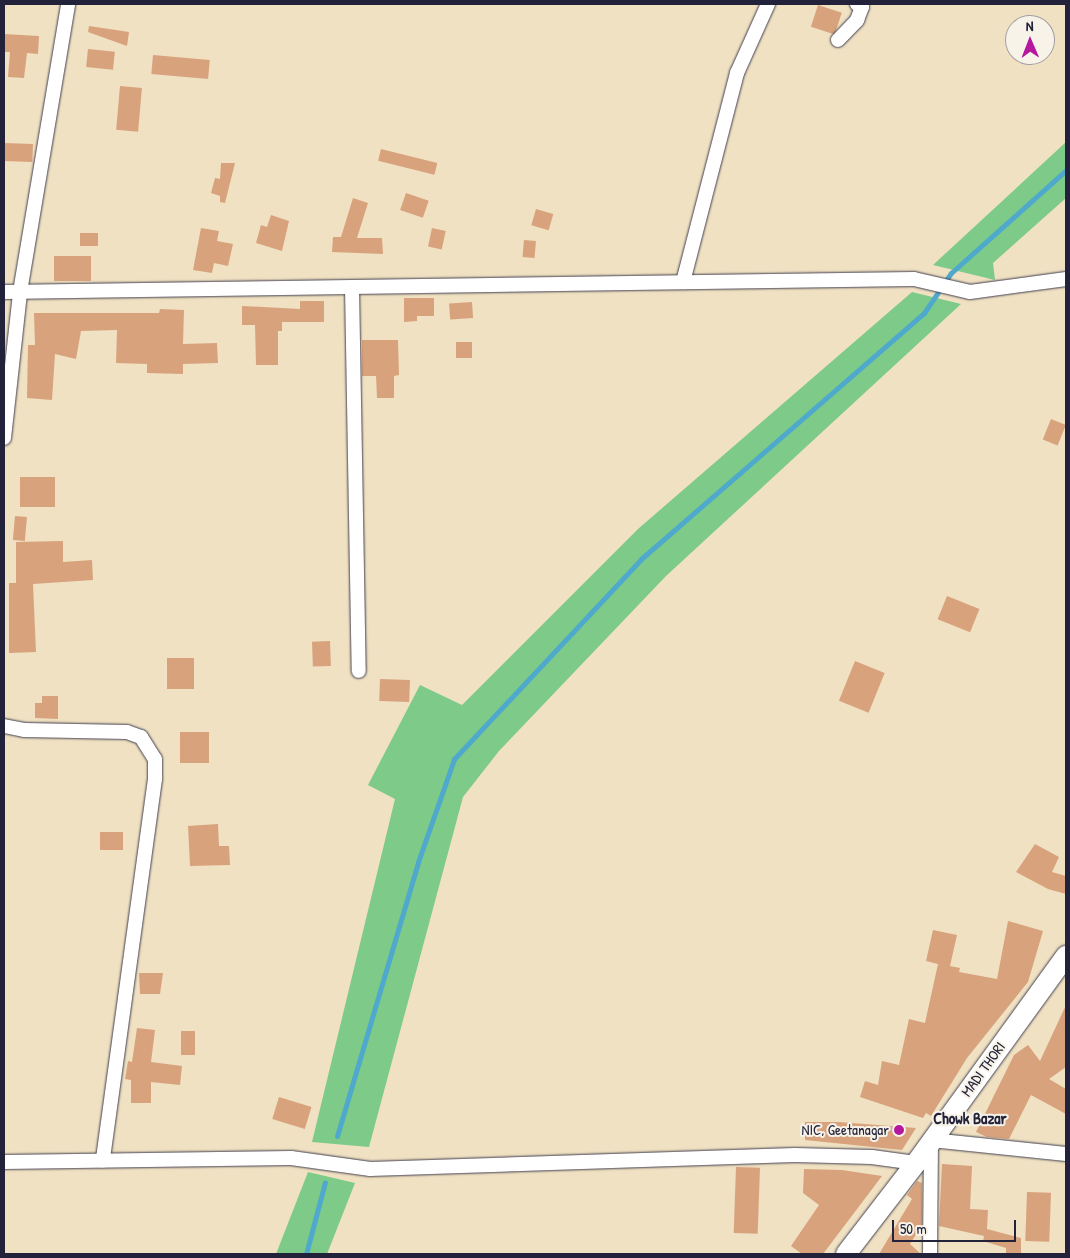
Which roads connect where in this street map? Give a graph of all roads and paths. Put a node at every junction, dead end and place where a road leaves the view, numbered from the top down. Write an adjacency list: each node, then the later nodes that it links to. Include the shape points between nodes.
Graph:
1 (68, 4): 9 (street)
2 (768, 4): 6 (street, via 738,73)
3 (857, 4): 4 (street, via 862,6 857,20)
4 (838, 40)
5 (1066, 279): 6 (street, via 970,292 914,279)
6 (683, 282): 7 (street)
7 (352, 287): 9 (street); 11 (street)
8 (4, 292): 9 (street)
9 (20, 292): 10 (street)
10 (4, 438)
11 (359, 671)
12 (4, 726): 16 (street, via 24,730 127,732 141,737 155,759 155,779)
13 (1066, 956): 14 (main road, MADI THORI)
14 (930, 1140): 15 (street); 18 (main road, MADI THORI); 20 (street)
15 (1066, 1154)
16 (103, 1160): 17 (street); 18 (street, via 291,1158 370,1169 795,1156 872,1157)
17 (4, 1162)
18 (916, 1163): 19 (main road, MADI THORI)
19 (846, 1254)
20 (930, 1254)

